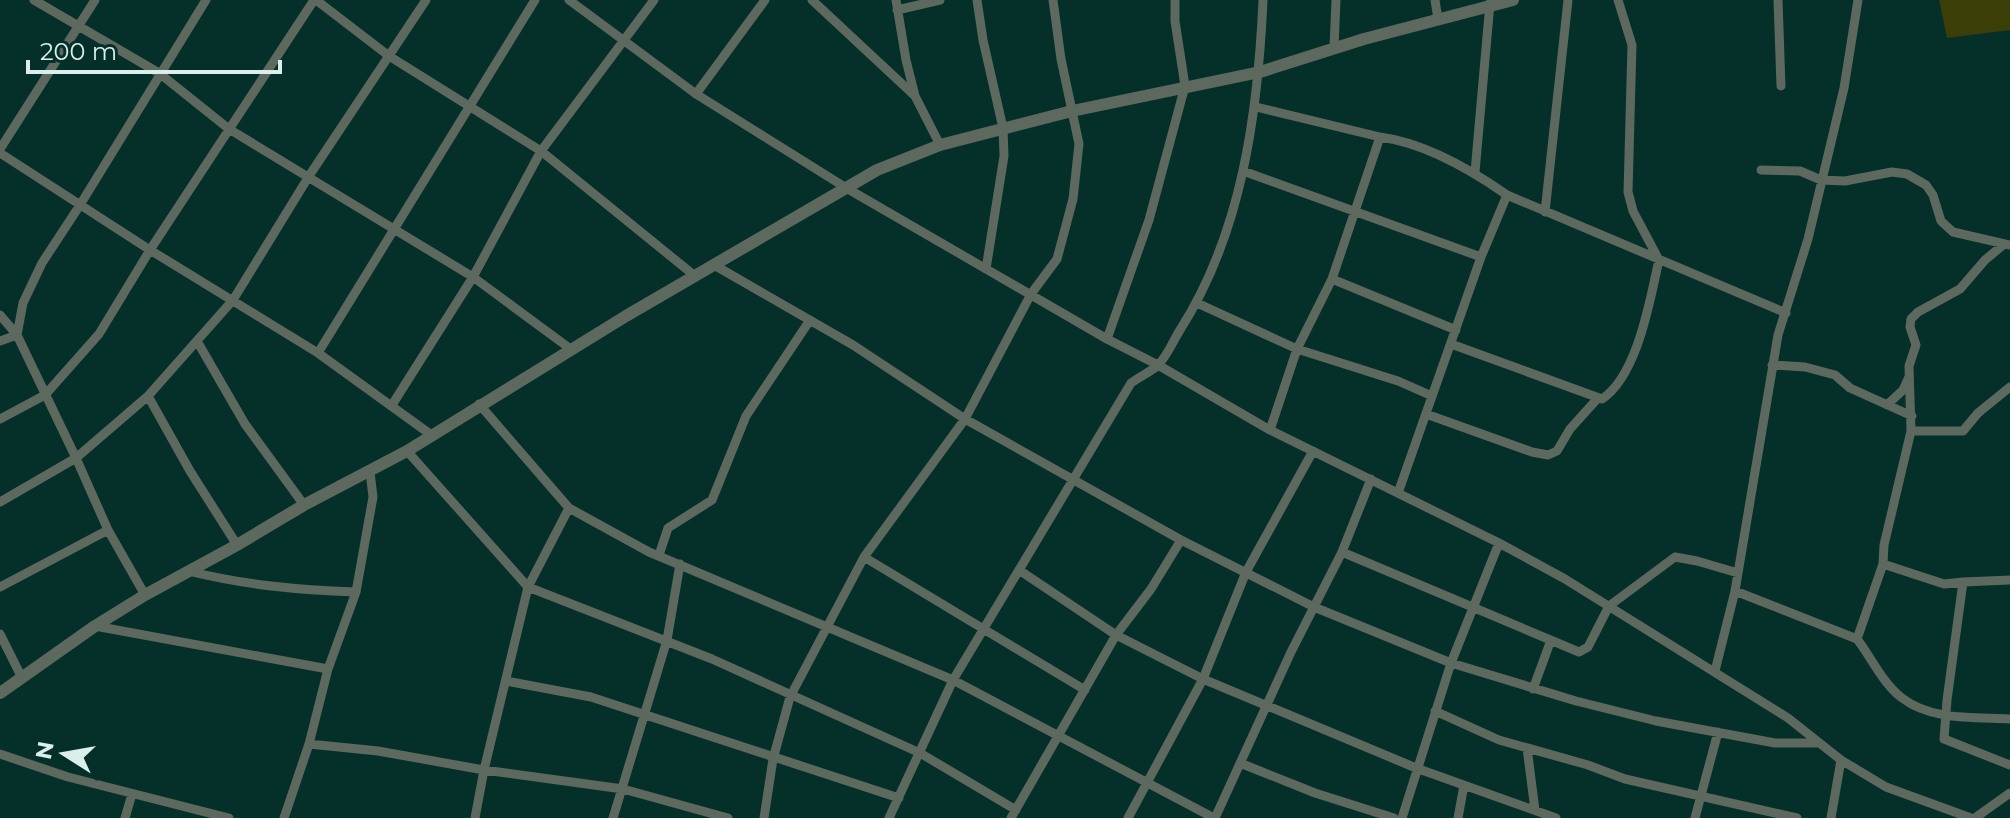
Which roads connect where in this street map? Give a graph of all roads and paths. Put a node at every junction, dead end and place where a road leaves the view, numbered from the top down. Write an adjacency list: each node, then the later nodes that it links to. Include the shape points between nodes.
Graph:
1 (34, 0): 26 (street)
2 (95, 0): 26 (street)
3 (206, 0): 31 (street)
4 (315, 0): 29 (street); 40 (street)
5 (426, 0): 29 (street)
6 (535, 0): 36 (street)
7 (569, 0): 27 (street)
8 (654, 0): 27 (street)
9 (765, 0): 34 (street)
10 (812, 0): 35 (street)
11 (940, 0): 24 (street)
12 (977, 0): 39 (street)
13 (1053, 0): 38 (street)
14 (1175, 0): 32 (street)
15 (1263, 0): 30 (street)
16 (1336, 0): 28 (street)
17 (1435, 0): 25 (street)
18 (1513, 0): 23 (street)
19 (1568, 0): 54 (street)
20 (1618, 0): 59 (street, via 1632,45 1628,192)
21 (1778, 0): 33 (street)
22 (1858, 0): 49 (street, via 1844,88)
23 (1490, 3): 25 (street); 47 (street)
24 (897, 5): 35 (street)
25 (1438, 19): 28 (street)
26 (77, 26): 31 (street); 43 (street)
27 (623, 41): 34 (street); 44 (street)
28 (1334, 48): 30 (street)
29 (389, 56): 36 (street); 48 (street)
30 (1260, 72): 32 (street); 37 (street)
31 (159, 73): 40 (street); 52 (street)
32 (1185, 86): 38 (street); 73 (street, via 1149,220)
33 (1781, 86)
34 (696, 94): 50 (street)
35 (915, 96): 42 (street)
36 (470, 104): 44 (street); 55 (street)
37 (1256, 107): 41 (street); 46 (street)
38 (1072, 111): 39 (street); 65 (street, via 1079,144 1073,199 1057,259)
39 (1003, 128): 42 (street); 61 (street, via 1004,156)
40 (229, 129): 48 (street); 57 (street)
41 (1380, 137): 47 (street, via 1400,140); 53 (street)
42 (940, 145): 50 (street, via 877,170)
43 (0, 151): 52 (street)
44 (541, 151): 62 (street); 63 (street)
45 (1761, 170): 49 (street, via 1800,171)
46 (1243, 171): 53 (street); 67 (street)
47 (1475, 172): 51 (street)
48 (309, 176): 55 (street); 66 (street)
49 (1821, 180): 56 (street, via 1907,174 1926,185 1945,227); 68 (street)
50 (848, 189): 60 (street); 61 (street)
51 (1507, 195): 54 (street); 58 (street)
52 (80, 205): 57 (street); 72 (street, via 42,263 23,303)
53 (1354, 211): 58 (street); 64 (street)
54 (1545, 212): 59 (street)
55 (393, 230): 63 (street); 79 (street)
56 (2007, 245): 82 (street, via 1985,260 1960,289 1911,319 1916,345)
57 (150, 250): 66 (street); 84 (street, via 99,334)
58 (1481, 257): 71 (street)
59 (1659, 260): 68 (street); 87 (street, via 1637,346 1610,393)
60 (714, 265): 62 (street); 70 (street)
61 (986, 269): 65 (street)
62 (695, 276): 78 (street)
63 (473, 277): 78 (street); 89 (street)
64 (1332, 279): 71 (street); 77 (street)
65 (1031, 294): 73 (street); 94 (street)
66 (233, 300): 75 (street); 79 (street)
67 (1197, 303): 77 (street); 80 (street)
68 (1786, 313): 81 (street)
69 (0, 315): 72 (street)
70 (810, 320): 94 (street); 113 (street, via 746,416 712,500 668,528)
71 (1456, 330): 76 (street)
72 (17, 335): 74 (street); 84 (street)
73 (1107, 339): 80 (street)
74 (0, 341)
75 (197, 341): 85 (street); 106 (street, via 245,424)
76 (1451, 344): 86 (street); 87 (street)
77 (1297, 349): 86 (street); 95 (street)
78 (572, 350): 88 (street)
79 (318, 353): 89 (street)
80 (1158, 365): 95 (street); 102 (street, via 1131,383)
81 (1772, 365): 90 (street, via 1825,372); 120 (street)
82 (1909, 375): 90 (street, via 1903,390); 92 (street)
83 (2010, 387): 96 (street, via 1963,431)
84 (45, 395): 93 (street); 100 (street)
85 (148, 396): 100 (street); 111 (street)
86 (1432, 396): 91 (street)
87 (1598, 398): 91 (street, via 1557,451 1548,455)
88 (479, 404): 97 (street); 107 (street)
89 (392, 405): 97 (street)
90 (1887, 405): 92 (street)
91 (1426, 414): 104 (street)
92 (1912, 416): 96 (street)
93 (0, 419)
94 (965, 419): 102 (street); 114 (street)
95 (1270, 430): 99 (street)
96 (1911, 431): 116 (street)
97 (430, 434): 98 (street)
98 (407, 451): 101 (street); 124 (street)
99 (1313, 451): 103 (street); 119 (street)
100 (76, 458): 105 (street); 108 (street)
101 (370, 472): 106 (street); 126 (street, via 373,497)
102 (1074, 479): 109 (street); 117 (street)
103 (1371, 479): 104 (street); 112 (street)
104 (1398, 493): 110 (street)
105 (0, 502)
106 (304, 505): 111 (street)
107 (569, 508): 113 (street); 124 (street)
108 (108, 530): 123 (street); 127 (street)
109 (1181, 540): 119 (street); 135 (street)
110 (1499, 543): 128 (street); 129 (street)
111 (237, 545): 118 (street)
112 (1342, 552): 128 (street); 130 (street)
113 (659, 555): 115 (street)
114 (864, 557): 132 (street); 133 (street)
115 (680, 564): 132 (street); 137 (street)
116 (1883, 564): 122 (street, via 1944,584); 136 (street)
117 (1019, 570): 133 (street); 135 (street)
118 (188, 571): 126 (street, via 241,584); 127 (street)
119 (1246, 572): 130 (street); 143 (street)
120 (1738, 573): 125 (street); 129 (street, via 1675,557)
121 (2010, 580): 122 (street)
122 (1963, 582): 153 (street)
123 (0, 587)
124 (528, 587): 137 (street); 145 (street)
125 (1735, 591): 136 (street); 141 (street)
126 (356, 592): 140 (street)
127 (145, 595): 131 (street)
128 (1473, 606): 138 (street); 139 (street)
129 (1609, 606): 138 (street, via 1584,650); 141 (street)
130 (1314, 607): 139 (street); 150 (street)
131 (95, 626): 140 (street); 142 (street)
132 (827, 627): 144 (street); 149 (street)
133 (985, 628): 144 (street); 147 (street)
134 (0, 634): 142 (street)
135 (1116, 635): 143 (street); 147 (street)
136 (1857, 639): 153 (street, via 1903,699)
137 (667, 640): 149 (street); 152 (street)
138 (1551, 640): 146 (street)
139 (1451, 663): 146 (street); 151 (street)
140 (328, 669): 158 (street)
141 (1715, 671): 157 (street)
142 (22, 678): 148 (street)
143 (1203, 679): 150 (street); 168 (street)
144 (953, 680): 156 (street); 160 (street)
145 (506, 681): 152 (street, via 591,697); 167 (street)
146 (1533, 689): 155 (street)
147 (1085, 690): 156 (street)
148 (0, 693)
149 (790, 697): 160 (street); 162 (street)
150 (1266, 706): 164 (street); 166 (street)
151 (1435, 711): 159 (street); 166 (street)
152 (642, 715): 162 (street); 170 (street)
153 (1946, 716): 154 (street); 165 (street, via 1944,739)
154 (2010, 719)
155 (1718, 732): 157 (street, via 1775,743); 173 (street)
156 (1059, 736): 168 (street); 177 (street)
157 (1819, 743): 163 (street)
158 (309, 744): 167 (street); 180 (street)
159 (1527, 748): 173 (street); 175 (street)
160 (920, 753): 174 (street); 177 (street)
161 (0, 754): 172 (street)
162 (773, 759): 174 (street); 184 (street)
163 (1841, 760): 194 (street); 195 (street, via 1886,787)
164 (1240, 763): 187 (street); 188 (street)
165 (2010, 765)
166 (1416, 768): 169 (street); 189 (street)
167 (484, 770): 170 (street); 181 (street)
168 (1146, 784): 186 (street); 187 (street)
169 (1464, 785): 175 (street); 190 (street)
170 (623, 789): 182 (street); 183 (street)
171 (2010, 793): 195 (street)
172 (132, 794): 176 (street); 178 (street)
173 (1700, 797): 192 (street); 193 (street)
174 (899, 798): 185 (street)
175 (1535, 810): 191 (street)
176 (202, 814): 179 (street)
177 (1014, 814)
178 (125, 818)
179 (229, 818)
180 (284, 818)
181 (475, 818)
182 (613, 818)
183 (728, 818)
184 (764, 818)
185 (889, 818)
186 (1128, 818)
187 (1214, 818)
188 (1394, 818)
189 (1402, 818)
190 (1458, 818)
191 (1556, 818)
192 (1695, 818)
193 (1797, 818)
194 (1831, 818)
195 (1973, 818)

